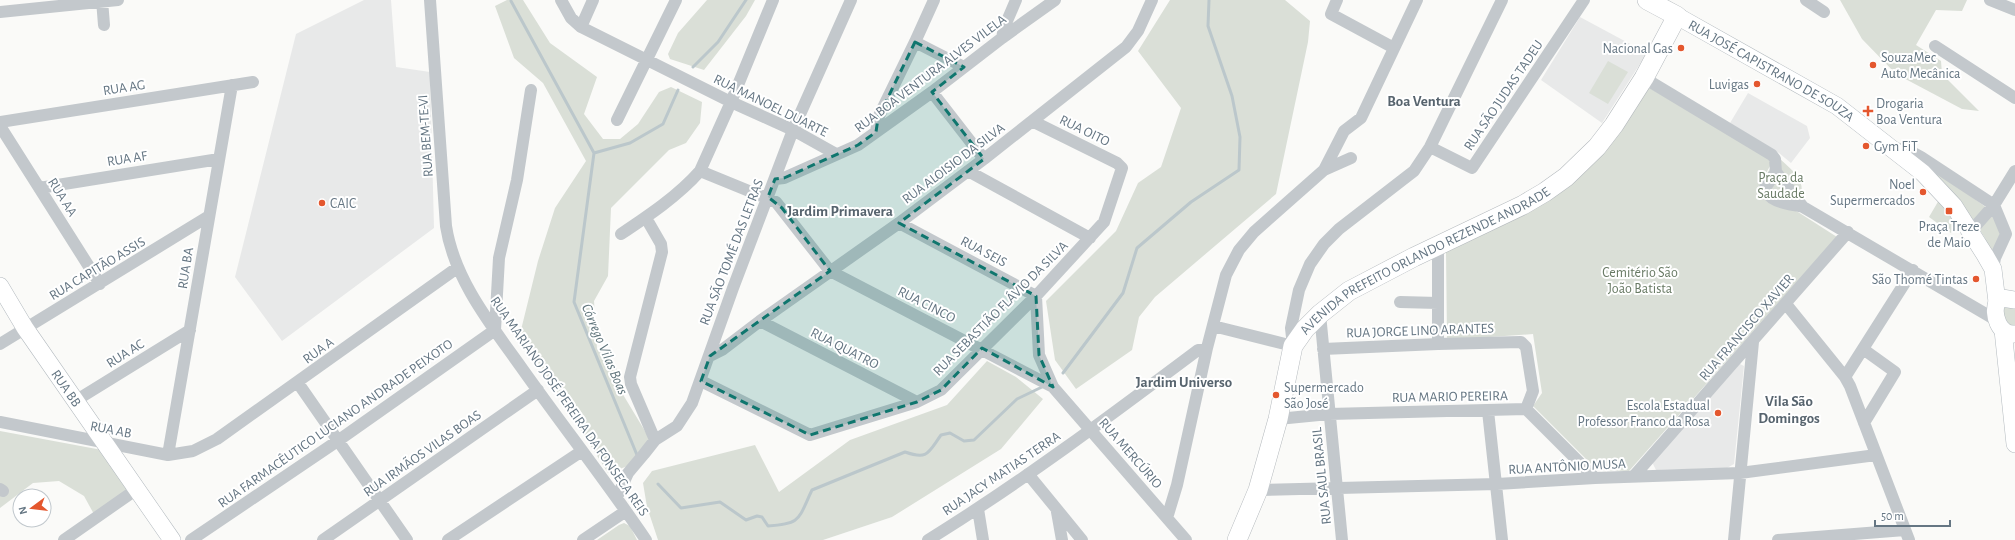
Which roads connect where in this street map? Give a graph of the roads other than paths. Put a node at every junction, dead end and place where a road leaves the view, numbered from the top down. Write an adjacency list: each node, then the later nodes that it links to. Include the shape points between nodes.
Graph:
1 (118, 0): 19 (street)
2 (430, 0): 72 (street, RUA BEM-TE-VI, via 446,226)
3 (561, 0): 26 (street)
4 (593, 0): 26 (street)
5 (676, 0): 31 (street)
6 (773, 0): 39 (street)
7 (851, 0): 44 (street, RUA SÃO TOMÉ DAS LETRAS)
8 (934, 0): 28 (street)
9 (1016, 0): 27 (street)
10 (1055, 0): 27 (street, RUA BOA VENTURA ALVES VILELA)
11 (1152, 0): 41 (street, RUA ALOISIO DA SILVA, via 1138,31 1126,47)
12 (1337, 0): 30 (street, via 1331,14)
13 (1417, 0): 30 (street)
14 (1502, 0): 46 (street)
15 (1584, 0): 46 (street, RUA SÃO JUDAS TADEU, via 1472,168)
16 (1647, 0): 24 (main road, RUA JOSÉ CAPISTRANO DE SOUZA)
17 (1806, 0): 23 (street)
18 (1990, 0): 21 (street)
19 (102, 1): 20 (street); 25 (street)
20 (27, 4): 22 (street)
21 (2015, 10)
22 (0, 12)
23 (1824, 12)
24 (1677, 16): 33 (main road, AVENIDA PREFEITO ORLANDO REZENDE ANDRADE); 51 (street, RUA JOSÉ CAPISTRANO DE SOUZA, via 1838,106 1892,148)
25 (104, 25)
26 (581, 27): 31 (street, RUA MANOEL DUARTE)
27 (1002, 38): 32 (street, RUA BOA VENTURA ALVES VILELA)
28 (915, 42): 32 (street); 45 (street, via 878,118)
29 (1935, 46): 38 (street)
30 (1394, 48): 53 (street, via 1361,118 1344,131)
31 (646, 60): 39 (street, RUA MANOEL DUARTE); 40 (street)
32 (964, 67): 37 (street, RUA BOA VENTURA ALVES VILELA)
33 (1644, 78): 57 (street, via 1772,155 1775,159); 71 (main road, AVENIDA PREFEITO ORLANDO REZENDE ANDRADE, via 1597,147 1566,177 1523,205)
34 (253, 82): 35 (street, RUA AG)
35 (232, 85): 42 (street, RUA AG); 49 (street, RUA BA)
36 (531, 90): 89 (street, via 517,180 499,258)
37 (932, 92): 45 (street, RUA BOA VENTURA ALVES VILELA); 50 (street)
38 (2015, 98)
39 (731, 102): 44 (street, RUA MANOEL DUARTE); 54 (street)
40 (617, 120)
41 (1032, 121): 50 (street, RUA ALOISIO DA SILVA); 52 (street, RUA OITO, via 1117,163)
42 (0, 122)
43 (0, 126): 59 (street, RUA AA)
44 (793, 130): 47 (street, RUA MANOEL DUARTE); 58 (street, RUA SÃO TOMÉ DAS LETRAS)
45 (876, 132): 47 (street, RUA BOA VENTURA ALVES VILELA, via 858,145)
46 (1430, 147): 94 (street, via 1414,171 1339,229 1310,264 1299,290 1291,328)
47 (836, 154): 58 (street, RUA BOA VENTURA ALVES VILELA, via 784,178)
48 (1351, 158): 53 (street)
49 (219, 159): 59 (street, RUA AF); 63 (street, RUA BA)
50 (984, 159): 55 (street, RUA ALOISIO DA SILVA)
51 (1917, 160): 61 (street, RUA JOSÉ CAPISTRANO DE SOUZA); 66 (street, RUA JOSÉ CAPISTRANO DE SOUZA)
52 (1122, 168): 70 (street, RUA SEBASTIÃO FLÁVIO DA SILVA, via 1104,222)
53 (1324, 170): 86 (street, via 1254,232 1239,250 1226,275)
54 (700, 171): 60 (street); 64 (street)
55 (968, 171): 65 (street, RUA ALOISIO DA SILVA); 70 (street)
56 (2015, 171): 61 (street)
57 (1776, 172): 62 (street); 62 (street, via 1767,184 1766,192 1778,201)
58 (775, 179): 60 (street, RUA SÃO TOMÉ DAS LETRAS)
59 (39, 188): 76 (street, RUA AA)
60 (768, 197): 75 (street, via 782,208); 99 (street, RUA SÃO TOMÉ DAS LETRAS)
61 (1994, 205): 66 (street); 69 (street, RUA JOSÉ CAPISTRANO DE SOUZA)
62 (1803, 207): 67 (street)
63 (209, 216): 76 (street, RUA CAPITÃO ASSIS); 88 (street, RUA BA)
64 (646, 218): 68 (street); 115 (street, via 661,244 662,252 630,377)
65 (899, 223): 75 (street, RUA ALOISIO DA SILVA); 78 (street, RUA SEIS)
66 (1971, 231): 73 (street, RUA JOSÉ CAPISTRANO DE SOUZA)
67 (1848, 232): 74 (street); 83 (street, RUA FRANCISCO XAVIER)
68 (621, 234)
69 (2011, 235): 73 (street, RUA JOSÉ CAPISTRANO DE SOUZA, via 1995,258)
70 (1090, 238): 78 (street, RUA SEBASTIÃO FLÁVIO DA SILVA)
71 (1438, 245): 82 (street); 84 (main road, AVENIDA PREFEITO ORLANDO REZENDE ANDRADE, via 1349,291)
72 (457, 268): 89 (street, RUA MARIANO JOSÉ PEREIRA DA FONSECA REIS); 102 (street, RUA A)
73 (1993, 269): 79 (street); 81 (street, RUA JOSÉ CAPISTRANO DE SOUZA)
74 (1913, 270): 90 (street); 98 (street)
75 (830, 271): 85 (street, RUA ALOISIO DA SILVA); 95 (street, RUA CINCO)
76 (100, 284): 87 (street, RUA CAPITÃO ASSIS)
77 (0, 286): 87 (street, RUA BB)
78 (1036, 296): 95 (street, RUA SEBASTIÃO FLÁVIO DA SILVA); 103 (street, via 1039,355)
79 (2014, 300): 81 (street, via 2002,298)
80 (1400, 302): 82 (street)
81 (1996, 302): 90 (street, RUA JOSÉ CAPISTRANO DE SOUZA, via 1995,311)
82 (1438, 303): 93 (street)
83 (1786, 304): 91 (street, RUA FRANCISCO XAVIER); 100 (street)
84 (1320, 314): 94 (main road, AVENIDA PREFEITO ORLANDO REZENDE ANDRADE); 97 (street, RUA SAUL BRASIL)
85 (760, 321): 99 (street, RUA ALOISIO DA SILVA); 106 (street, RUA QUATRO)
86 (1213, 326): 94 (street); 96 (street)
87 (25, 328): 92 (street, RUA CAPITÃO ASSIS); 105 (street, RUA BB)
88 (190, 330): 105 (street, RUA AC); 120 (street, RUA BA)
89 (495, 330): 104 (street, RUA MARIANO JOSÉ PEREIRA DA FONSECA REIS); 114 (street, RUA FARMACÊUTICO LUCIANO ANDRADE PEIXOTO)
90 (2007, 330): 117 (street, via 2004,355)
91 (1753, 342): 122 (street); 124 (street, RUA FRANCISCO XAVIER)
92 (0, 344)
93 (1438, 344): 97 (street, RUA JORGE LINO ARANTES); 107 (street, RUA JORGE LINO ARANTES, via 1524,344 1533,391)
94 (1292, 346): 110 (main road, AVENIDA PREFEITO ORLANDO REZENDE ANDRADE)
95 (982, 348): 103 (street, RUA CINCO); 106 (street, RUA SEBASTIÃO FLÁVIO DA SILVA, via 941,390)
96 (1207, 348): 113 (street, RUA JACY MATIAS TERRA, via 1198,350); 135 (street, via 1177,485)
97 (1323, 349): 109 (street, RUA SAUL BRASIL)
98 (1863, 349): 100 (street); 112 (street, via 1895,372)
99 (710, 356): 101 (street, RUA SÃO TOMÉ DAS LETRAS)
100 (1845, 377): 112 (street)
101 (701, 381): 106 (street, RUA SEBASTIÃO FLÁVIO DA SILVA, via 810,435); 115 (street, RUA SÃO TOMÉ DAS LETRAS, via 685,416 677,426)
102 (298, 383): 114 (street); 118 (street, RUA A, via 216,439)
103 (1053, 386): 113 (street, RUA MERCÚRIO)
104 (538, 390): 119 (street, RUA MARIANO JOSÉ PEREIRA DA FONSECA REIS); 131 (street, RUA IRMÃOS VILAS BOAS)
105 (75, 401): 116 (street, RUA BB)
106 (917, 402)
107 (1526, 409): 108 (street, RUA MARIO PEREIRA); 125 (street, RUA MARIO PEREIRA)
108 (1488, 411): 109 (street, RUA MARIO PEREIRA); 126 (street)
109 (1329, 414): 110 (street, RUA MARIO PEREIRA); 129 (street, RUA SAUL BRASIL)
110 (1278, 419): 128 (main road, AVENIDA PREFEITO ORLANDO REZENDE ANDRADE)
111 (0, 422): 116 (street, RUA AB)
112 (1864, 423): 121 (street)
113 (1091, 430): 123 (street, RUA JACY MATIAS TERRA); 135 (street, RUA MERCÚRIO)
114 (339, 440): 131 (street); 139 (street, RUA FARMACÊUTICO LUCIANO ANDRADE PEIXOTO)
115 (655, 440): 130 (street, RUA SÃO TOMÉ DAS LETRAS, via 628,473)
116 (105, 443): 120 (street, RUA AB); 127 (street, RUA BB)
117 (2015, 444)
118 (193, 451): 120 (street, RUA AB)
119 (582, 451): 130 (street, RUA MARIANO JOSÉ PEREIRA DA FONSECA REIS); 142 (street)
120 (168, 455)
121 (1876, 455): 122 (street, RUA ANTÔNIO MUSA); 136 (street)
122 (1740, 473): 124 (street, RUA ANTÔNIO MUSA); 153 (street)
123 (1028, 474): 132 (street, RUA JACY MATIAS TERRA); 134 (street)
124 (1633, 477): 125 (street, RUA ANTÔNIO MUSA)
125 (1595, 478): 126 (street, RUA ANTÔNIO MUSA)
126 (1497, 484): 129 (street, RUA ANTÔNIO MUSA); 152 (street)
127 (136, 489): 137 (street); 138 (street, RUA BB)
128 (1258, 490): 129 (street, RUA ANTÔNIO MUSA); 150 (main road, AVENIDA PREFEITO ORLANDO REZENDE ANDRADE)
129 (1337, 490): 151 (street, RUA SAUL BRASIL)
130 (617, 497): 133 (street, RUA MARIANO JOSÉ PEREIRA DA FONSECA REIS)
131 (380, 500): 140 (street, RUA IRMÃOS VILAS BOAS); 141 (street)
132 (978, 509): 145 (street, RUA JACY MATIAS TERRA); 146 (street)
133 (626, 510): 143 (street); 144 (street, RUA MARIANO JOSÉ PEREIRA DA FONSECA REIS)
134 (1057, 510): 147 (street); 148 (street)
135 (1167, 518): 149 (street, RUA MERCÚRIO)
136 (1907, 535): 154 (street)
137 (64, 540)
138 (172, 540)
139 (191, 540)
140 (323, 540)
141 (407, 540)
142 (448, 540)
143 (583, 540)
144 (646, 540)
145 (928, 540)
146 (983, 540)
147 (1062, 540)
148 (1082, 540)
149 (1186, 540)
150 (1237, 540)
151 (1342, 540)
152 (1502, 540)
153 (1734, 540)
154 (1778, 540)

